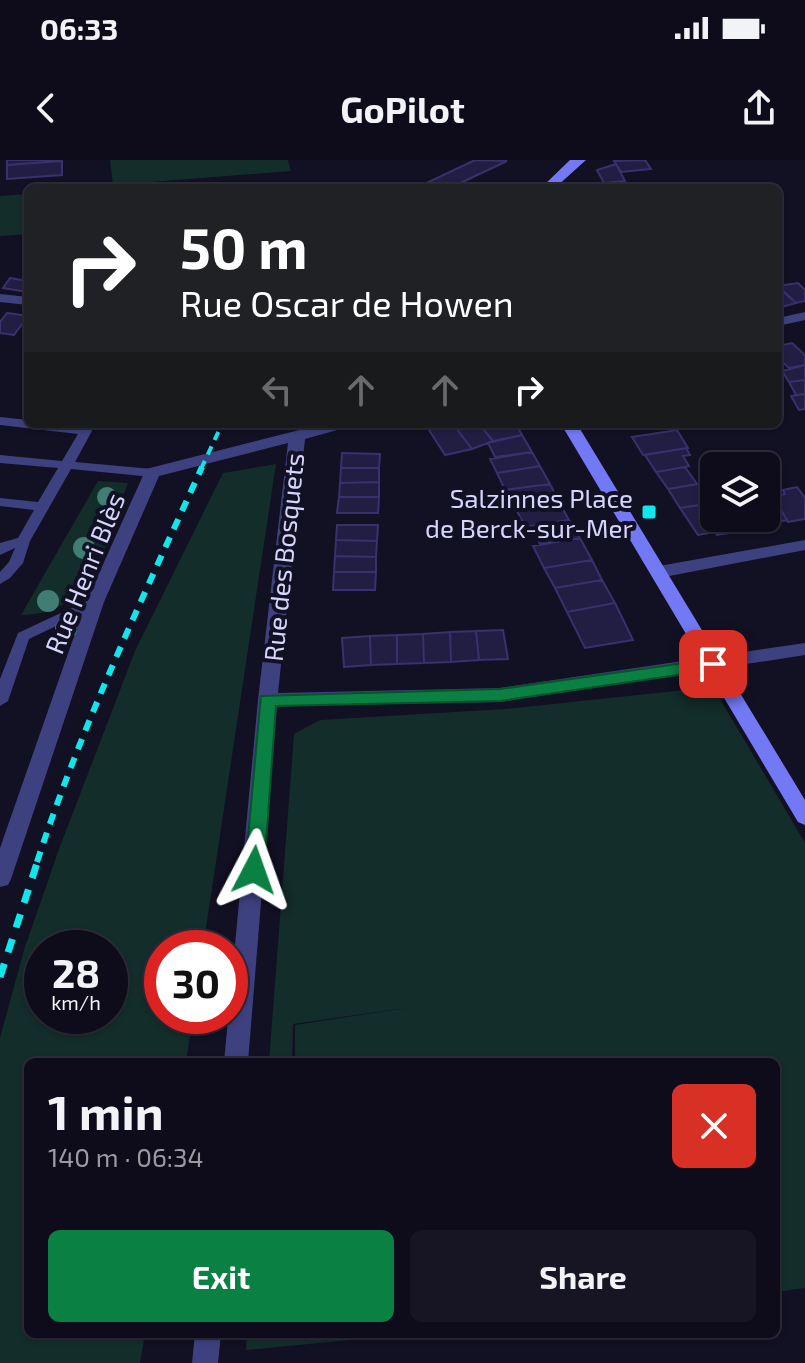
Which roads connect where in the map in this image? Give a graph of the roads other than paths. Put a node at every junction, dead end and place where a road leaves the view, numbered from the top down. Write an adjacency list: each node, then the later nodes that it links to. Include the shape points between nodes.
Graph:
1 (579, 160): 2 (main road)
2 (552, 184)
3 (0, 298): 4 (street)
4 (24, 301)
5 (805, 316): 6 (street)
6 (782, 321)
7 (0, 421): 8 (lane)
8 (24, 424)
9 (60, 428): 13 (lane, via 86,431)
10 (571, 428): 20 (main road)
11 (290, 430): 14 (street, Rue Henri Blès); 25 (street, Rue des Bosquets)
12 (0, 459): 13 (lane)
13 (66, 467): 14 (lane); 16 (lane)
14 (152, 473): 22 (street, Rue Henri Blès)
15 (0, 502): 16 (lane)
16 (43, 507): 17 (lane)
17 (23, 541): 19 (lane); 21 (lane, via 13,569)
18 (805, 545): 20 (street)
19 (1, 548)
20 (659, 572): 24 (main road)
21 (0, 579)
22 (95, 602): 26 (lane, via 23,636); 28 (street, Rue Henri Blès)
23 (805, 649): 24 (street)
24 (713, 664): 25 (street, via 500,695); 27 (main road)
25 (268, 700): 29 (street, Rue des Bosquets)
26 (0, 701)
27 (805, 817)
28 (0, 879)
29 (236, 1058)
30 (208, 1338): 31 (street)
31 (205, 1363)

